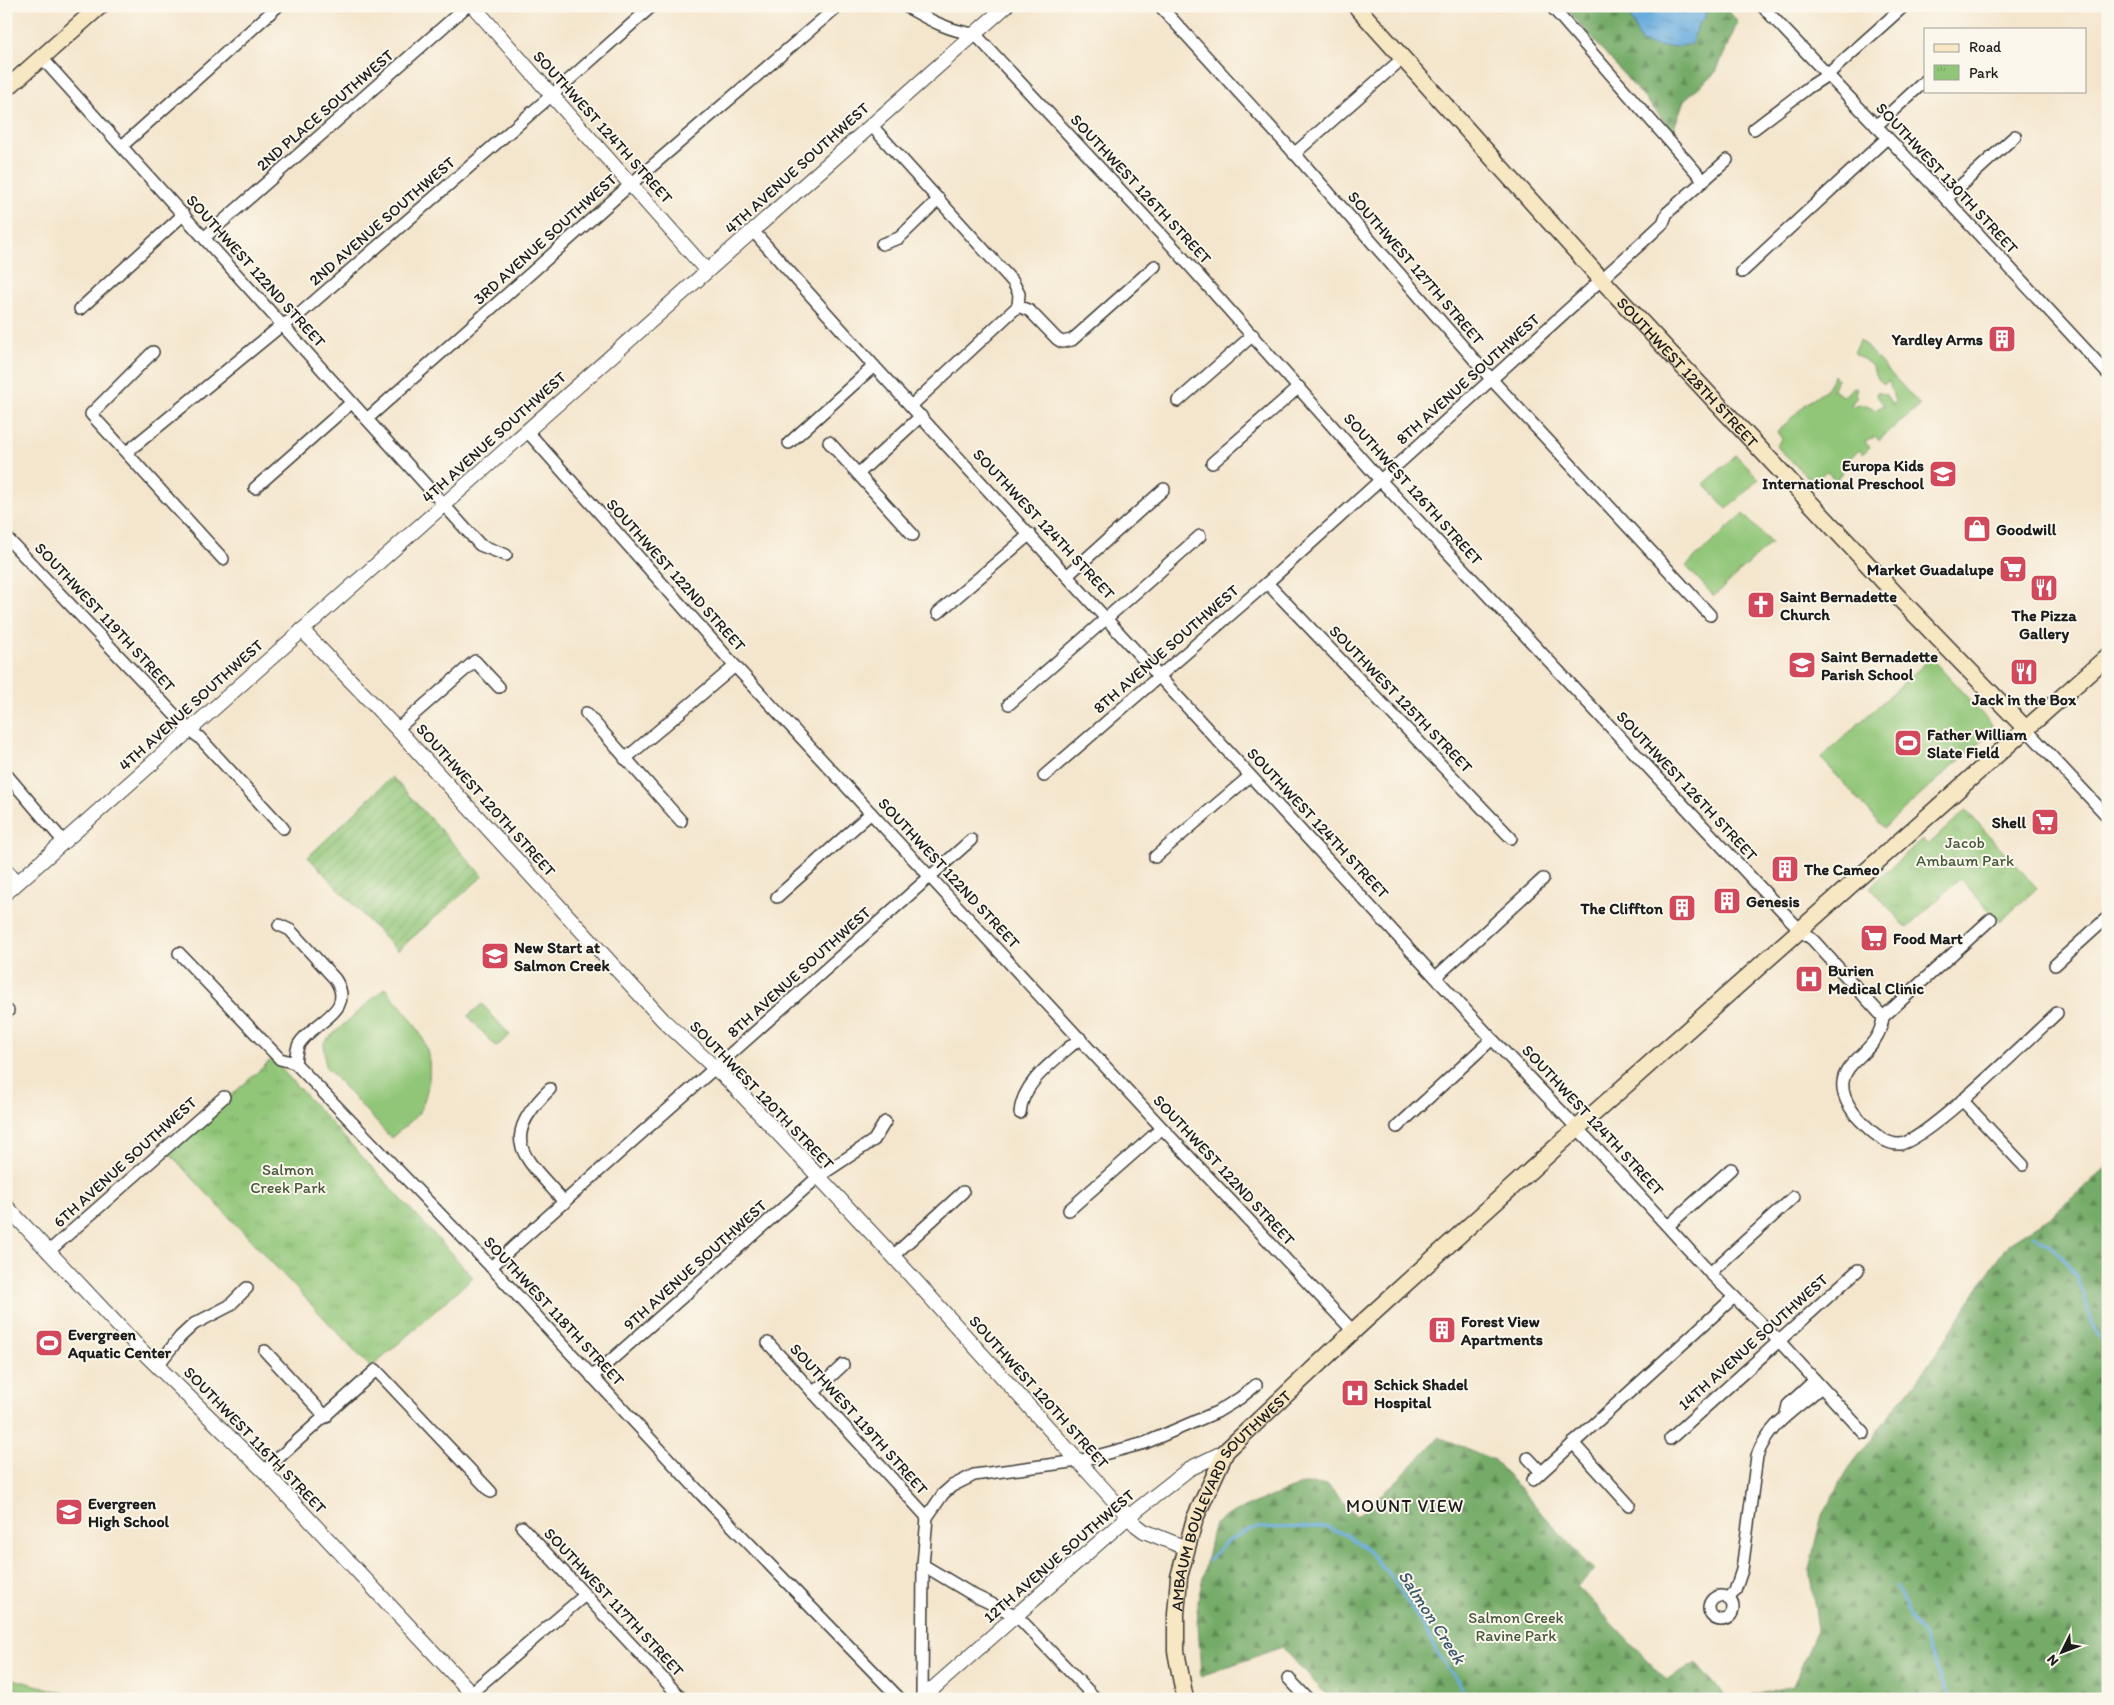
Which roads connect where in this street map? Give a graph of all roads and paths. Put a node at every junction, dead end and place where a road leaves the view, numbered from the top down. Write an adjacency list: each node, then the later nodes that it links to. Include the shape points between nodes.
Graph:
1 (100, 6): 15 (main road)
2 (278, 6): 26 (street)
3 (467, 6): 35 (street, 2ND PLACE SOUTHWEST)
4 (473, 6): 20 (street, SOUTHWEST 124TH STREET)
5 (652, 6): 20 (street, 2ND AVENUE SOUTHWEST)
6 (838, 6): 30 (street, 3RD AVENUE SOUTHWEST)
7 (905, 6): 14 (street, via 938,24)
8 (1006, 6): 14 (street, 4TH AVENUE SOUTHWEST)
9 (1160, 6): 27 (street, SOUTHWEST 127TH STREET)
10 (1356, 6): 16 (main road, SOUTHWEST 128TH STREET)
11 (1551, 6): 29 (street)
12 (1762, 6): 17 (street, SOUTHWEST 130TH STREET)
13 (1904, 6): 17 (street)
14 (975, 34): 21 (street, 4TH AVENUE SOUTHWEST); 44 (street, SOUTHWEST 126TH STREET)
15 (42, 58): 19 (main road); 26 (street, SOUTHWEST 122ND STREET)
16 (1402, 58): 27 (street); 40 (main road, SOUTHWEST 128TH STREET)
17 (1826, 76): 22 (street, SOUTHWEST 130TH STREET); 23 (street)
18 (1924, 82): 22 (street)
19 (6, 89)
20 (552, 95): 30 (street, SOUTHWEST 124TH STREET); 43 (street, 2ND AVENUE SOUTHWEST, via 295,318)
21 (871, 125): 32 (street); 34 (street, 4TH AVENUE SOUTHWEST)
22 (1876, 126): 25 (street, SOUTHWEST 130TH STREET)
23 (1754, 129)
24 (2015, 136): 31 (street)
25 (1888, 138): 31 (street, SOUTHWEST 130TH STREET); 39 (street)
26 (122, 146): 33 (street, SOUTHWEST 122ND STREET)
27 (1294, 154): 48 (street, SOUTHWEST 127TH STREET)
28 (1727, 160): 29 (street, 8TH AVENUE SOUTHWEST)
29 (1704, 181): 40 (street, 8TH AVENUE SOUTHWEST)
30 (631, 184): 38 (street, SOUTHWEST 124TH STREET); 54 (street, 3RD AVENUE SOUTHWEST)
31 (1946, 198): 47 (street, SOUTHWEST 130TH STREET)
32 (939, 199): 36 (street, via 899,238); 41 (street, via 1013,282 1019,294)
33 (184, 214): 35 (street, SOUTHWEST 122ND STREET); 42 (street)
34 (753, 231): 38 (street, 4TH AVENUE SOUTHWEST); 46 (street, SOUTHWEST 124TH STREET)
35 (205, 237): 43 (street, SOUTHWEST 122ND STREET)
36 (882, 244)
37 (1155, 266): 41 (street, via 1072,340 1057,340 1030,311)
38 (707, 271): 55 (street, 4TH AVENUE SOUTHWEST)
39 (1742, 272)
40 (1601, 280): 48 (street, 8TH AVENUE SOUTHWEST); 85 (main road, SOUTHWEST 128TH STREET)
41 (1018, 306): 52 (street)
42 (80, 309)
43 (282, 325): 51 (street, SOUTHWEST 122ND STREET); 58 (street, 2ND AVENUE SOUTHWEST)
44 (1253, 335): 49 (street, SOUTHWEST 126TH STREET); 50 (street)
45 (153, 352): 58 (street, via 91,414)
46 (874, 366): 52 (street, SOUTHWEST 124TH STREET); 57 (street)
47 (2108, 374)
48 (1492, 380): 61 (street, 8TH AVENUE SOUTHWEST); 74 (street, SOUTHWEST 127TH STREET)
49 (1299, 387): 59 (street); 61 (street, SOUTHWEST 126TH STREET)
50 (1178, 401)
51 (351, 403): 54 (street, SOUTHWEST 122ND STREET); 62 (street)
52 (911, 406): 53 (street, SOUTHWEST 124TH STREET)
53 (921, 416): 60 (street); 65 (street, SOUTHWEST 124TH STREET)
54 (367, 419): 64 (street, SOUTHWEST 122ND STREET)
55 (527, 431): 64 (street, 4TH AVENUE SOUTHWEST); 78 (street, SOUTHWEST 122ND STREET)
56 (829, 442): 60 (street)
57 (789, 443)
58 (126, 452): 70 (street)
59 (1212, 463)
60 (858, 474): 66 (street)
61 (1381, 480): 72 (street, 8TH AVENUE SOUTHWEST); 107 (street, SOUTHWEST 126TH STREET)
62 (255, 488)
63 (1164, 489): 71 (street)
64 (444, 505): 69 (street, SOUTHWEST 122ND STREET, via 480,545); 76 (street, 4TH AVENUE SOUTHWEST)
65 (1030, 534): 71 (street, SOUTHWEST 124TH STREET); 73 (street)
66 (913, 535)
67 (1200, 536): 75 (street)
68 (6, 537): 84 (street, SOUTHWEST 119TH STREET)
69 (506, 555)
70 (223, 560)
71 (1068, 575): 75 (street, SOUTHWEST 124TH STREET)
72 (1266, 583): 79 (street, 8TH AVENUE SOUTHWEST); 94 (street, SOUTHWEST 125TH STREET)
73 (938, 613)
74 (1710, 615)
75 (1108, 619): 79 (street, SOUTHWEST 124TH STREET); 81 (street)
76 (302, 630): 83 (street, SOUTHWEST 120TH STREET); 84 (street, 4TH AVENUE SOUTHWEST)
77 (2108, 656): 85 (main road, AMBAUM BOULEVARD SOUTHWEST)
78 (735, 666): 86 (street); 90 (street, SOUTHWEST 122ND STREET)
79 (1160, 676): 88 (street, 8TH AVENUE SOUTHWEST); 89 (street, SOUTHWEST 124TH STREET)
80 (499, 686): 83 (street, via 475,661)
81 (1009, 704)
82 (586, 713): 86 (street)
83 (397, 729): 116 (street, SOUTHWEST 120TH STREET, via 663,1020)
84 (189, 730): 93 (street, SOUTHWEST 119TH STREET); 96 (street, 4TH AVENUE SOUTHWEST)
85 (2026, 730): 91 (street, SOUTHWEST 128TH STREET); 107 (main road, AMBAUM BOULEVARD SOUTHWEST)
86 (625, 759): 92 (street)
87 (6, 774): 96 (street)
88 (1044, 776)
89 (1250, 776): 97 (street); 110 (street, SOUTHWEST 124TH STREET)
90 (871, 813): 99 (street, SOUTHWEST 122ND STREET); 103 (street)
91 (2108, 817)
92 (681, 821)
93 (283, 828)
94 (1512, 838)
95 (971, 840): 99 (street, 8TH AVENUE SOUTHWEST)
96 (64, 842): 101 (street, 4TH AVENUE SOUTHWEST)
97 (1155, 857)
98 (6, 869): 101 (street)
99 (931, 876): 113 (street, SOUTHWEST 122ND STREET); 116 (street, 8TH AVENUE SOUTHWEST)
100 (1543, 879): 110 (street)
101 (19, 882): 102 (street, 4TH AVENUE SOUTHWEST)
102 (6, 893)
103 (777, 897)
104 (2108, 917): 109 (street)
105 (1991, 919): 112 (street)
106 (278, 925): 115 (street, via 290,930 341,988 338,1008 299,1044)
107 (1800, 930): 112 (street, SOUTHWEST 126TH STREET); 124 (main road, AMBAUM BOULEVARD SOUTHWEST)
108 (179, 954): 115 (street, SOUTHWEST 118TH STREET, via 280,1058)
109 (2055, 965)
110 (1436, 977): 114 (street, SOUTHWEST 124TH STREET)
111 (2056, 1014): 119 (street)
112 (1883, 1016): 119 (street, via 1872,1046 1848,1069 1842,1082 1849,1106 1866,1126 1880,1138 1894,1144 1907,1142 1924,1133)
113 (1080, 1038): 120 (street, via 1029,1088); 123 (street, SOUTHWEST 122ND STREET)
114 (1492, 1039): 122 (street); 124 (street, SOUTHWEST 124TH STREET)
115 (295, 1064): 136 (street, SOUTHWEST 118TH STREET)
116 (716, 1069): 127 (street, SOUTHWEST 120TH STREET); 130 (street, 8TH AVENUE SOUTHWEST)
117 (550, 1090): 130 (street, via 524,1119 520,1146 526,1158)
118 (224, 1097): 134 (street, 6TH AVENUE SOUTHWEST)
119 (1962, 1100): 125 (street)
120 (1020, 1113)
121 (885, 1122): 127 (street, 9TH AVENUE SOUTHWEST, via 874,1140)
122 (1397, 1127)
123 (1162, 1128): 132 (street); 141 (street, SOUTHWEST 122ND STREET)
124 (1578, 1128): 133 (street, SOUTHWEST 124TH STREET); 141 (main road, AMBAUM BOULEVARD SOUTHWEST)
125 (2023, 1165)
126 (1731, 1169): 133 (street)
127 (818, 1177): 135 (street, SOUTHWEST 120TH STREET); 147 (street, 9TH AVENUE SOUTHWEST)
128 (963, 1192): 135 (street)
129 (1794, 1197): 138 (street)
130 (565, 1203): 136 (street, 8TH AVENUE SOUTHWEST)
131 (6, 1206): 134 (street, SOUTHWEST 116TH STREET)
132 (1069, 1210)
133 (1668, 1226): 138 (street, SOUTHWEST 124TH STREET)
134 (48, 1252): 145 (street, SOUTHWEST 116TH STREET)
135 (893, 1256): 157 (street, SOUTHWEST 120TH STREET)
136 (491, 1267): 147 (street, SOUTHWEST 118TH STREET)
137 (1858, 1270): 142 (street, 14TH AVENUE SOUTHWEST)
138 (1710, 1273): 140 (street, SOUTHWEST 124TH STREET)
139 (247, 1288): 145 (street, via 229,1306 194,1324)
140 (1734, 1297): 142 (street, SOUTHWEST 124TH STREET); 154 (street)
141 (1353, 1331): 155 (main road, AMBAUM BOULEVARD SOUTHWEST)
142 (1779, 1341): 148 (street, SOUTHWEST 124TH STREET); 153 (street, 14TH AVENUE SOUTHWEST)
143 (768, 1343): 150 (street, SOUTHWEST 119TH STREET)
144 (265, 1351): 151 (street)
145 (158, 1365): 158 (street, SOUTHWEST 116TH STREET)
146 (843, 1365): 150 (street)
147 (592, 1377): 173 (street, SOUTHWEST 118TH STREET)
148 (1818, 1383): 152 (street, SOUTHWEST 124TH STREET); 167 (street, via 1788,1405 1786,1414 1764,1438 1757,1456 1742,1570 1735,1591)
149 (1256, 1385): 157 (street, via 1217,1412 1172,1432)
150 (813, 1394): 161 (street, SOUTHWEST 119TH STREET)
151 (326, 1417): 158 (street); 159 (street, via 376,1370)
152 (1864, 1432)
153 (1670, 1439)
154 (1573, 1443): 156 (street, via 1537,1476); 160 (street)
155 (1226, 1451): 162 (street, 12TH AVENUE SOUTHWEST, via 1189,1469); 164 (main road, AMBAUM BOULEVARD SOUTHWEST, via 1203,1498)
156 (1528, 1458)
157 (1078, 1461): 161 (street, via 974,1475 943,1494); 162 (street, SOUTHWEST 120TH STREET)
158 (264, 1471): 170 (street, SOUTHWEST 116TH STREET)
159 (491, 1492)
160 (1629, 1505)
161 (927, 1517): 165 (street)
162 (1128, 1517): 164 (street, SOUTHWEST 120TH STREET, via 1144,1531); 168 (street, 12TH AVENUE SOUTHWEST)
163 (522, 1527): 166 (street, SOUTHWEST 117TH STREET)
164 (1186, 1548): 175 (main road, AMBAUM BOULEVARD SOUTHWEST, via 1179,1577 1176,1614 1176,1651)
165 (923, 1565): 168 (street); 171 (street)
166 (584, 1595): 170 (street); 172 (street, SOUTHWEST 117TH STREET)
167 (1728, 1599)
168 (1017, 1616): 171 (street, 12TH AVENUE SOUTHWEST); 174 (street)
169 (1288, 1678): 176 (street)
170 (471, 1697)
171 (922, 1698)
172 (682, 1699)
173 (900, 1699)
174 (1096, 1699)
175 (1185, 1699)
176 (1308, 1699)

